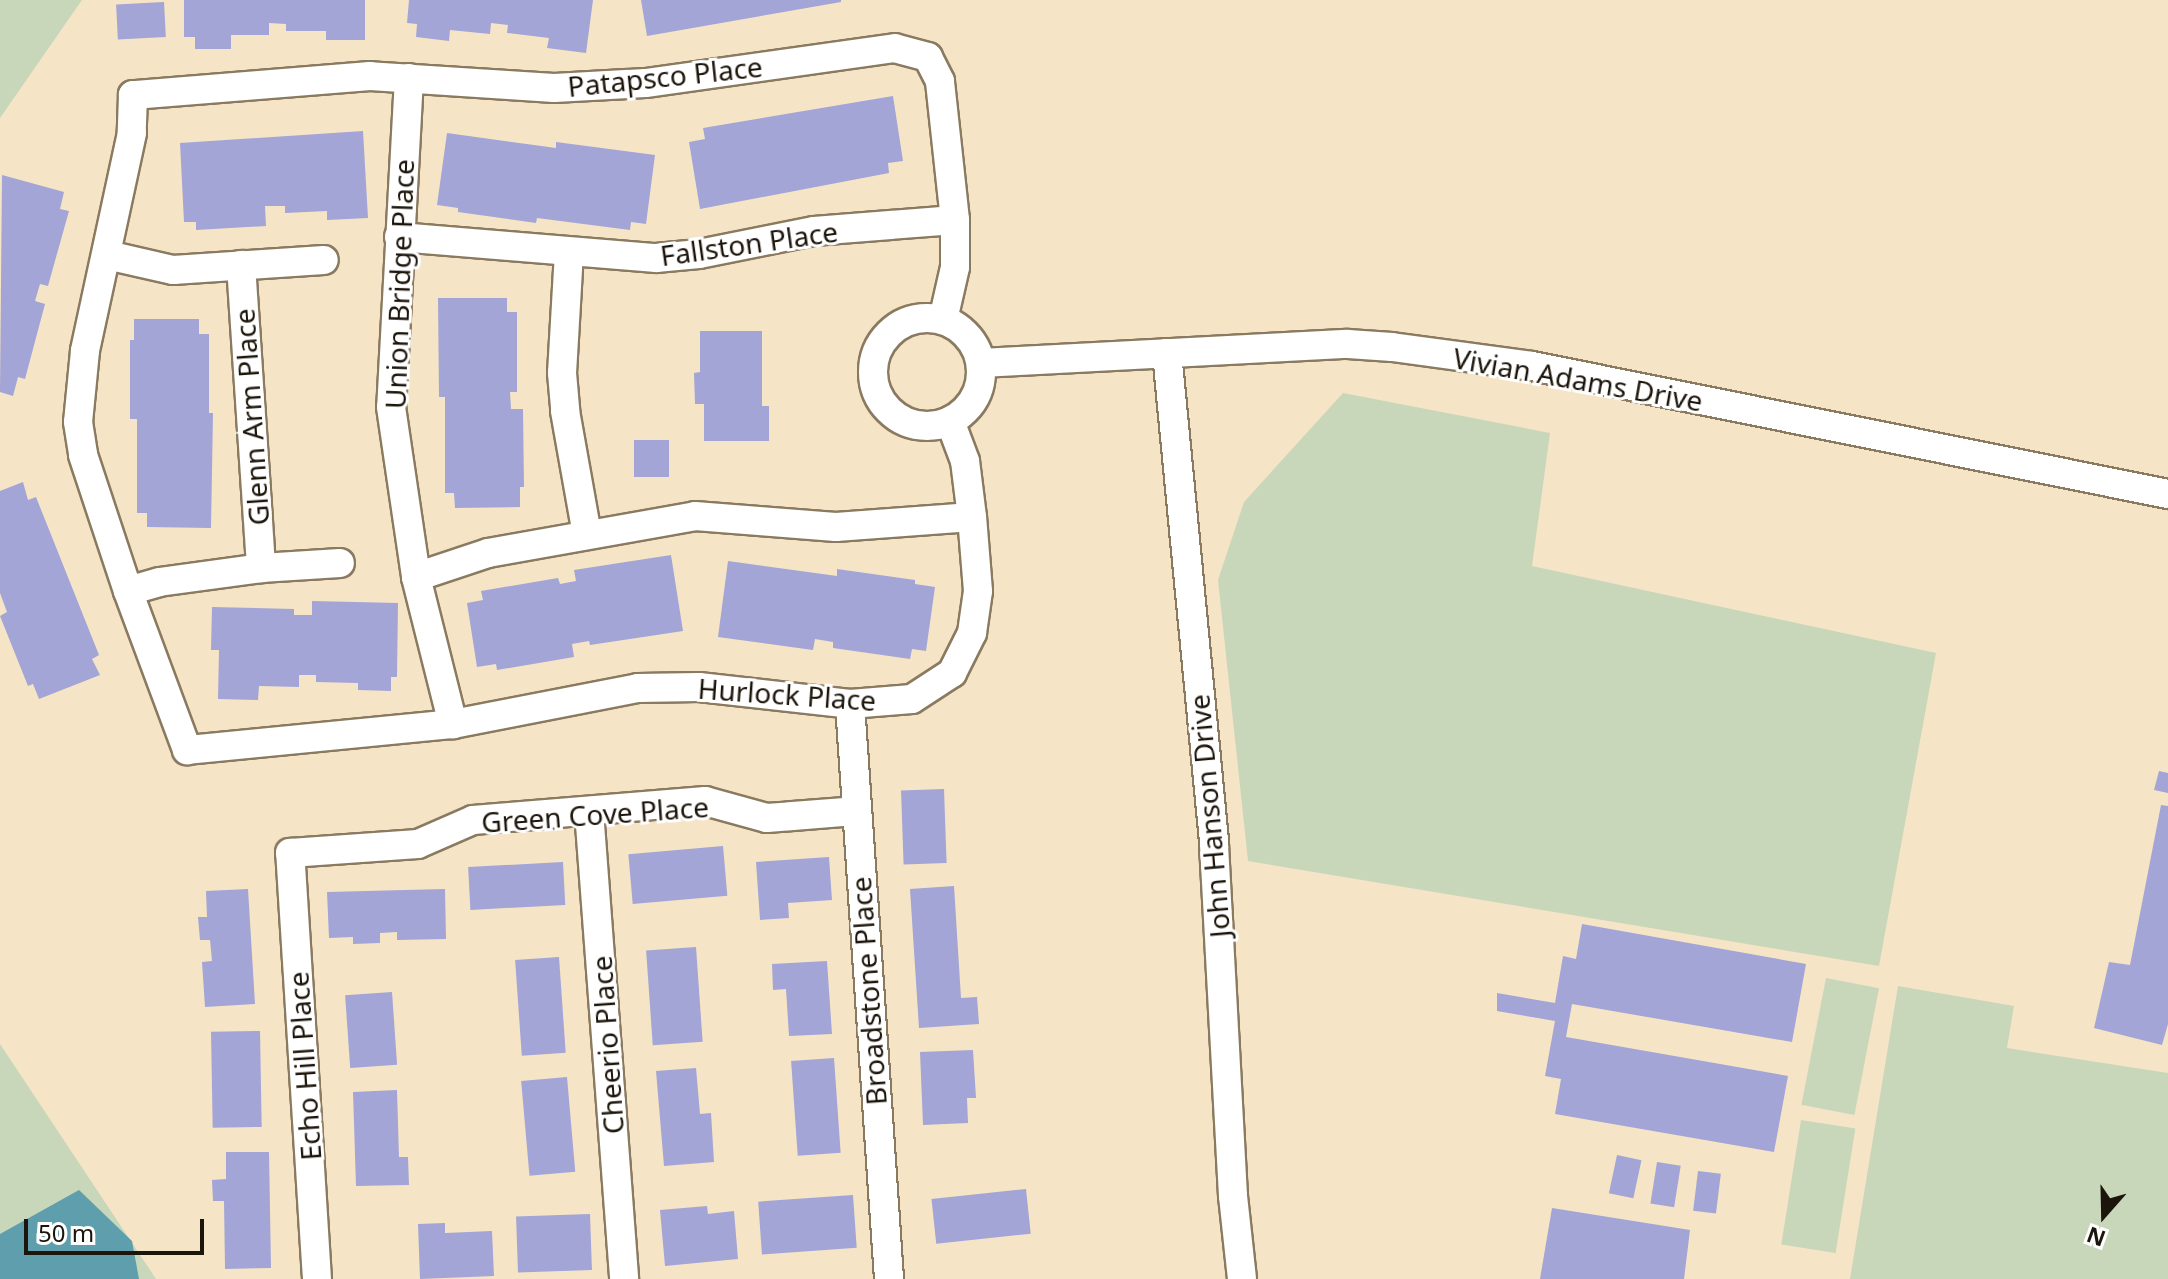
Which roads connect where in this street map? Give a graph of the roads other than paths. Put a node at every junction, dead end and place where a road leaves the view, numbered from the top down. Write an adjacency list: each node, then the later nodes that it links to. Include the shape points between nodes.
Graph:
1 (409, 78): 2 (street, Patapsco Place, via 569,87 645,83 895,48 928,57 940,81); 3 (street, Union Bridge Place); 5 (street, Patapsco Place, via 370,76 133,95 132,133)
2 (955, 220): 4 (street, Fallston Place, via 814,231 656,258); 8 (street, Patapsco Place, via 955,267)
3 (399, 237): 4 (street, Fallston Place); 17 (street, Union Bridge Place, via 391,407)
4 (569, 252): 14 (street, via 562,373)
5 (107, 255): 7 (street, via 173,270); 18 (street, via 85,351 78,422 83,455)
6 (324, 260): 7 (street)
7 (241, 265): 16 (street, Glenn Arm Place)
8 (943, 320): 10 (street, via 968,336); 11 (street, via 916,318 891,331 880,344 873,377 882,400 899,418 924,426)
9 (1167, 353): 10 (street, Vivian Adams Drive); 12 (street, Vivian Adams Drive, via 1348,344 1532,366); 27 (street, John Hanson Drive, via 1214,845)
10 (981, 363): 11 (street, via 975,398)
11 (950, 421): 13 (street, Hurlock Place, via 965,461)
12 (2168, 494)
13 (972, 517): 14 (street, via 836,527 695,516); 19 (street, Hurlock Place, via 978,591 972,633 952,673 912,699)
14 (587, 534): 17 (street, via 488,553)
15 (340, 563): 16 (street)
16 (261, 568): 18 (street)
17 (416, 577): 20 (street, Union Bridge Place)
18 (128, 591): 20 (street, Hurlock Place, via 187,750)
19 (850, 704): 20 (street, Hurlock Place, via 699,687 638,688); 22 (street, Broadstone Place)
20 (453, 724)
21 (589, 811): 22 (street, Green Cove Place, via 705,801 767,818); 23 (street, Green Cove Place, via 473,820 418,844); 25 (street, Cheerio Place)
22 (855, 811): 26 (street, Broadstone Place)
23 (290, 853): 24 (street, Echo Hill Place)
24 (317, 1279)
25 (624, 1279)
26 (889, 1279)
27 (1242, 1279)

